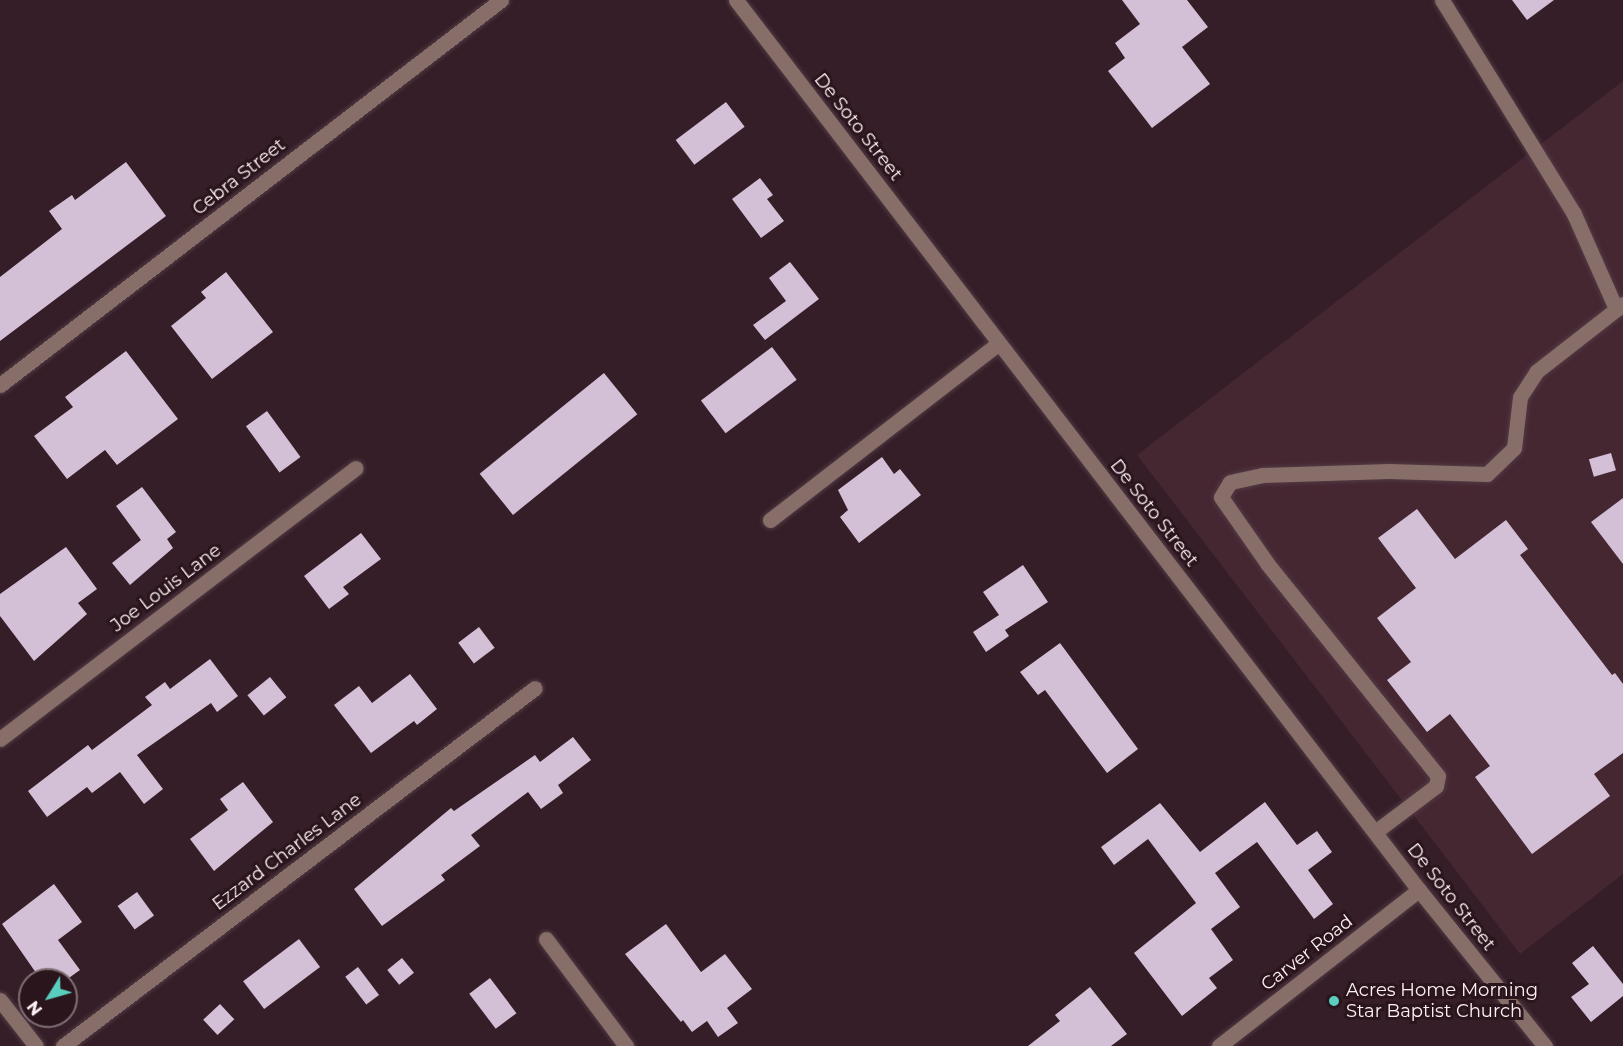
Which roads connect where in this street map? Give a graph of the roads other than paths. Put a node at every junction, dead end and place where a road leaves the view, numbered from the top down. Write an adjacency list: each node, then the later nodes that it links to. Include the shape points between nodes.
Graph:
1 (501, 0): 6 (street, Cebra Street)
2 (736, 0): 5 (street, De Soto Street)
3 (1442, 0): 4 (street, via 1574,214)
4 (1620, 306): 11 (street, via 1537,370 1520,397 1514,448 1487,474 1389,471 1262,475 1230,482 1221,497 1267,563 1438,776 1436,786)
5 (999, 344): 8 (street); 11 (street, De Soto Street)
6 (0, 385)
7 (356, 468): 10 (street, Joe Louis Lane)
8 (770, 520)
9 (535, 688): 16 (street, Ezzard Charles Lane)
10 (0, 739)
11 (1375, 832): 12 (street, De Soto Street)
12 (1419, 890): 18 (street, Carver Road); 19 (street, De Soto Street)
13 (546, 939): 17 (street)
14 (0, 1000): 15 (street)
15 (36, 1046)
16 (63, 1046)
17 (626, 1046)
18 (1219, 1046)
19 (1545, 1046)

